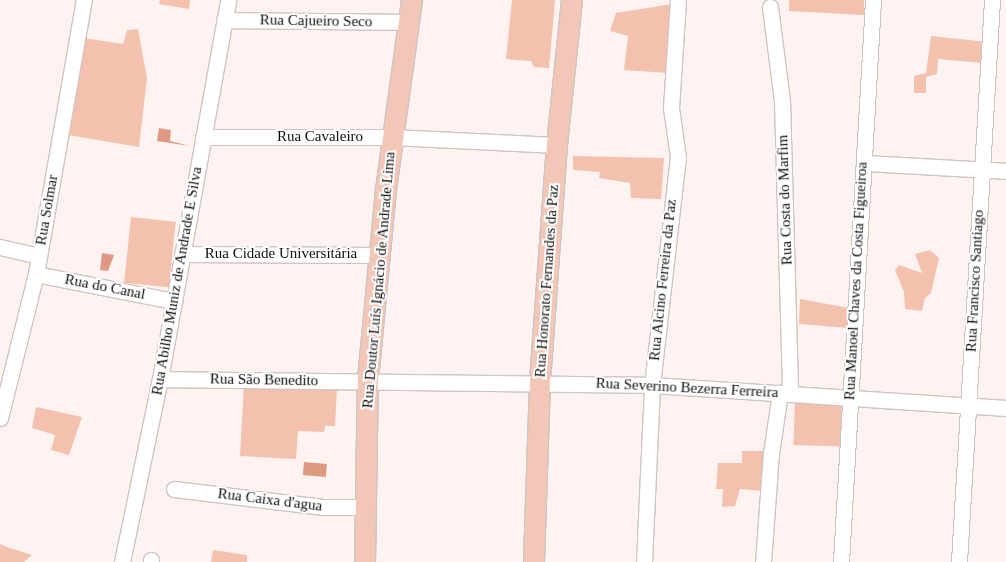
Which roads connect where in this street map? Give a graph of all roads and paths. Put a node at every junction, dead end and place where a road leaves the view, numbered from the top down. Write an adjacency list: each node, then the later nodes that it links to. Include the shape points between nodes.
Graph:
1 (84, 0): 20 (street, Rua Solmar)
2 (228, 0): 9 (street, Rua Abilho Muniz de Andrade E Silva)
3 (412, 0): 10 (main road, Rua Doutor Luís Ignácio de Andrade Lima)
4 (572, 0): 13 (main road, Rua Honorato Fernandes da Paz)
5 (678, 0): 26 (street, Rua Alcino Ferreira da Paz, via 671,108 678,157)
6 (873, 0): 14 (street, Rua Manoel Chaves da Costa Figueiroa)
7 (992, 0): 15 (street, Rua Francisco Santiago)
8 (770, 7): 27 (street, Rua Costa do Marfim, via 782,101 789,277)
9 (224, 20): 10 (street, Rua Cajueiro Seco); 11 (street, Rua Abilho Muniz de Andrade E Silva)
10 (408, 22): 12 (main road, Rua Doutor Luís Ignácio de Andrade Lima)
11 (203, 136): 12 (street, Rua Cavaleiro); 18 (street, Rua Abilho Muniz de Andrade E Silva)
12 (392, 137): 13 (street, Rua Cavaleiro); 19 (main road, Rua Doutor Luís Ignácio de Andrade Lima)
13 (557, 145): 25 (main road, Rua Honorato Fernandes da Paz)
14 (864, 163): 15 (street); 28 (street, Rua Manoel Chaves da Costa Figueiroa)
15 (981, 170): 16 (street); 29 (street, Rua Francisco Santiago)
16 (1006, 171)
17 (0, 247): 20 (street)
18 (182, 254): 19 (street, Rua Cidade Universitária); 22 (street, Rua Abilho Muniz de Andrade E Silva)
19 (379, 255): 24 (main road, Rua Doutor Luís Ignácio de Andrade Lima)
20 (39, 256): 21 (street, Rua Solmar)
21 (36, 274): 22 (street, Rua do Canal); 31 (street, Rua Solmar)
22 (174, 301): 23 (street, Rua Abilho Muniz de Andrade E Silva)
23 (160, 379): 24 (street, Rua São Benedito); 34 (street, Rua Abilho Muniz de Andrade E Silva)
24 (368, 380): 25 (street, Rua Severino Bezerra Ferreira); 33 (main road, Rua Doutor Luís Ignácio de Andrade Lima)
25 (540, 382): 26 (street, Rua Severino Bezerra Ferreira); 36 (main road, Rua Honorato Fernandes da Paz)
26 (652, 385): 27 (street, Rua Severino Bezerra Ferreira); 37 (street, Rua Alcino Ferreira da Paz)
27 (785, 394): 28 (street, Rua Severino Bezerra Ferreira); 38 (street, Rua Costa do Marfim, via 773,432)
28 (849, 398): 29 (street, Rua Severino Bezerra Ferreira); 39 (street, Rua Manoel Chaves da Costa Figueiroa)
29 (968, 406): 30 (street, Rua Severino Bezerra Ferreira); 40 (street, Rua Francisco Santiago)
30 (1006, 408)
31 (0, 418)
32 (174, 489): 33 (street, Rua Caixa d'agua, via 323,507)
33 (366, 507): 35 (main road, Rua Doutor Luís Ignácio de Andrade Lima)
34 (122, 562)
35 (364, 562)
36 (534, 562)
37 (644, 562)
38 (763, 562)
39 (841, 562)
40 (959, 562)

